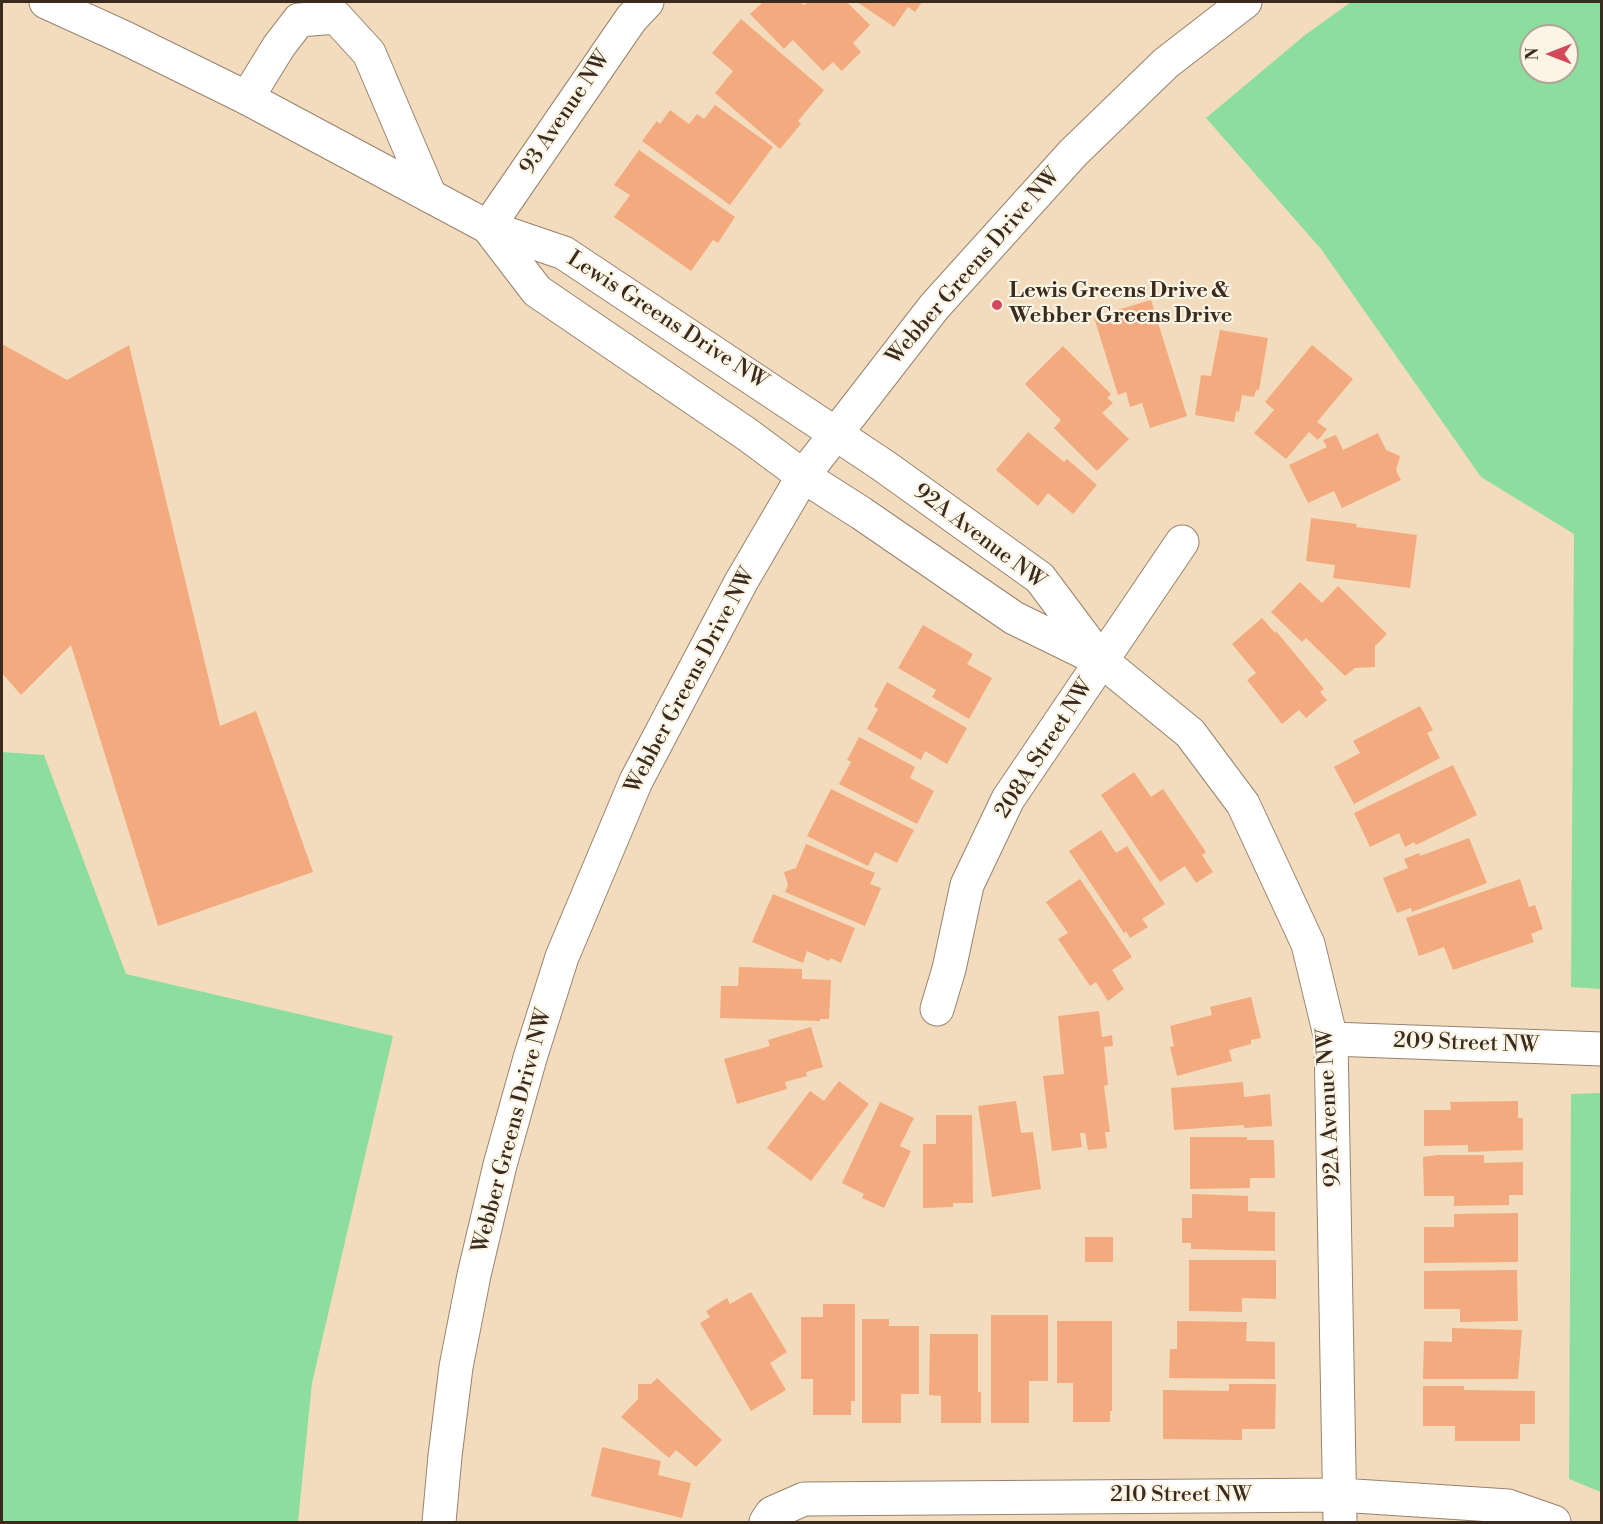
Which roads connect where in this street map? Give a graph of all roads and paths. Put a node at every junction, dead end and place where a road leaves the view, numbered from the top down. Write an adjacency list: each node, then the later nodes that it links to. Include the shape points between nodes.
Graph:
1 (46, 2): 4 (street, Lewis Greens Drive NW)
2 (647, 2): 6 (street, 93 Avenue NW, via 631,19)
3 (1245, 2): 7 (street, Webber Greens Drive NW, via 1167,63 1073,153 934,307)
4 (247, 98): 5 (street, Lewis Greens Drive NW); 5 (street, via 299,20 336,17 369,52)
5 (430, 196): 6 (street, Lewis Greens Drive NW)
6 (488, 227): 7 (street, Lewis Greens Drive NW, via 564,253); 8 (street, Lewis Greens Drive NW, via 537,291)
7 (836, 434): 8 (street, Webber Greens Drive NW); 10 (street, 92A Avenue NW, via 1040,578)
8 (803, 476): 10 (street, 92A Avenue NW, via 1014,618); 15 (street, Webber Greens Drive NW, via 741,582 636,782 562,957 503,1154 474,1275 456,1367)
9 (1182, 542): 10 (street)
10 (1102, 661): 11 (street, 208A Street NW, via 1008,799 967,885); 12 (street, 92A Avenue NW, via 1190,734 1243,804 1308,944)
11 (938, 1009)
12 (1331, 1040): 13 (street, 209 Street NW); 14 (street, 92A Avenue NW)
13 (1602, 1049)
14 (1340, 1509): 16 (street, 210 Street NW, via 804,1500 772,1513); 17 (street, 210 Street NW, via 1508,1506)
15 (439, 1522)
16 (766, 1522)
17 (1554, 1522)

